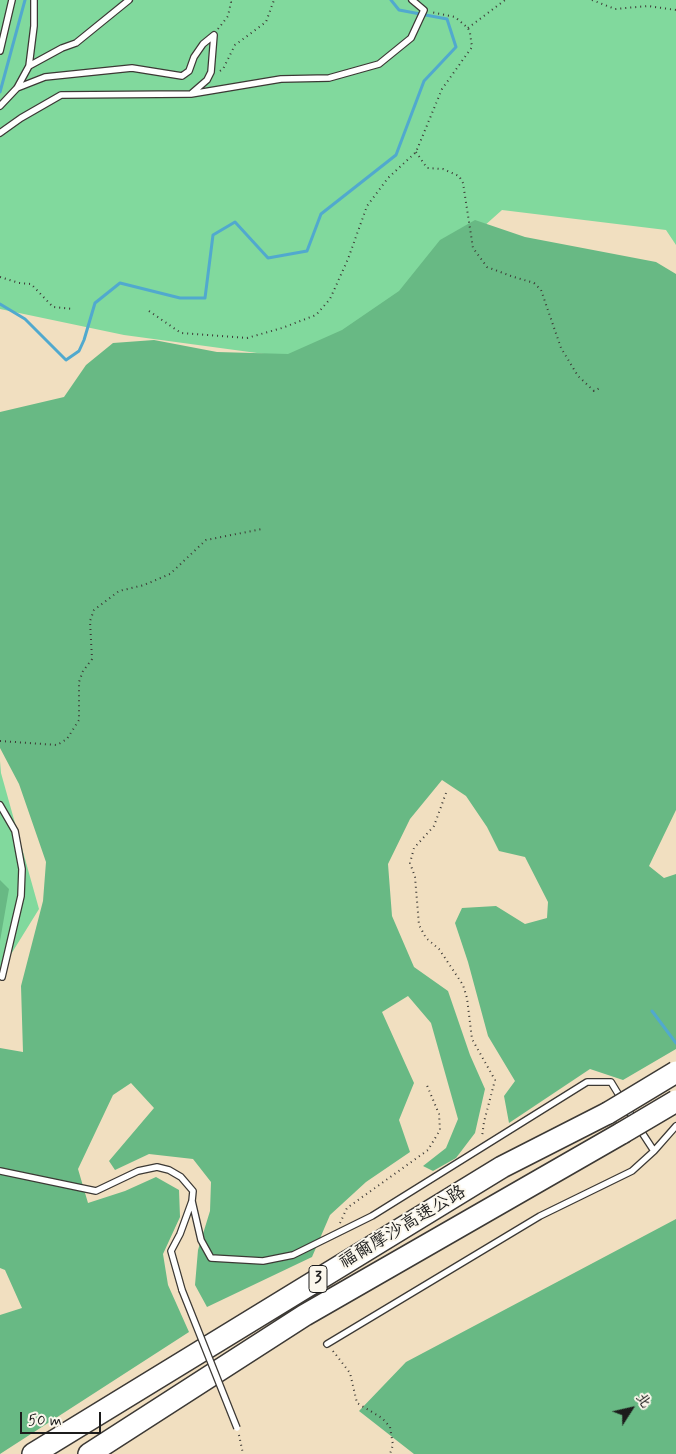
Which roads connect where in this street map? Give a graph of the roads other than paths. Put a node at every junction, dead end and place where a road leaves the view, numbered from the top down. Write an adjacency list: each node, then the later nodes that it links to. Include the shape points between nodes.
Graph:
1 (12, 0): 5 (lane)
2 (34, 0): 6 (lane)
3 (129, 0): 6 (lane, via 76,43)
4 (412, 0): 8 (lane, via 424,10 411,38 379,64 329,78 281,79)
5 (0, 51)
6 (29, 66): 7 (lane)
7 (17, 88): 8 (lane, via 45,77 132,68 182,76 189,71 203,44 214,35 211,72 208,80); 9 (lane)
8 (192, 94): 10 (lane, via 61,95)
9 (0, 106)
10 (0, 133)
11 (0, 805): 12 (lane, via 15,831 22,869 20,896)
12 (2, 978)
13 (676, 1072): 21 (highway, 福爾摩沙高速公路 / 3, bridge, via 608,1113 502,1168)
14 (676, 1101): 22 (highway, 福爾摩沙高速公路 / 3, bridge, via 306,1315)
15 (676, 1126): 16 (lane)
16 (654, 1151): 18 (lane, via 611,1082 587,1082 372,1216 293,1255 262,1261 211,1258 201,1240); 19 (lane, via 632,1171 540,1216)
17 (0, 1170): 18 (lane, via 96,1191 138,1171 157,1167 181,1177 193,1191)
18 (192, 1201): 20 (lane, bridge, via 171,1252 182,1290)
19 (327, 1344)
20 (237, 1428)
21 (33, 1454)
22 (89, 1454)

